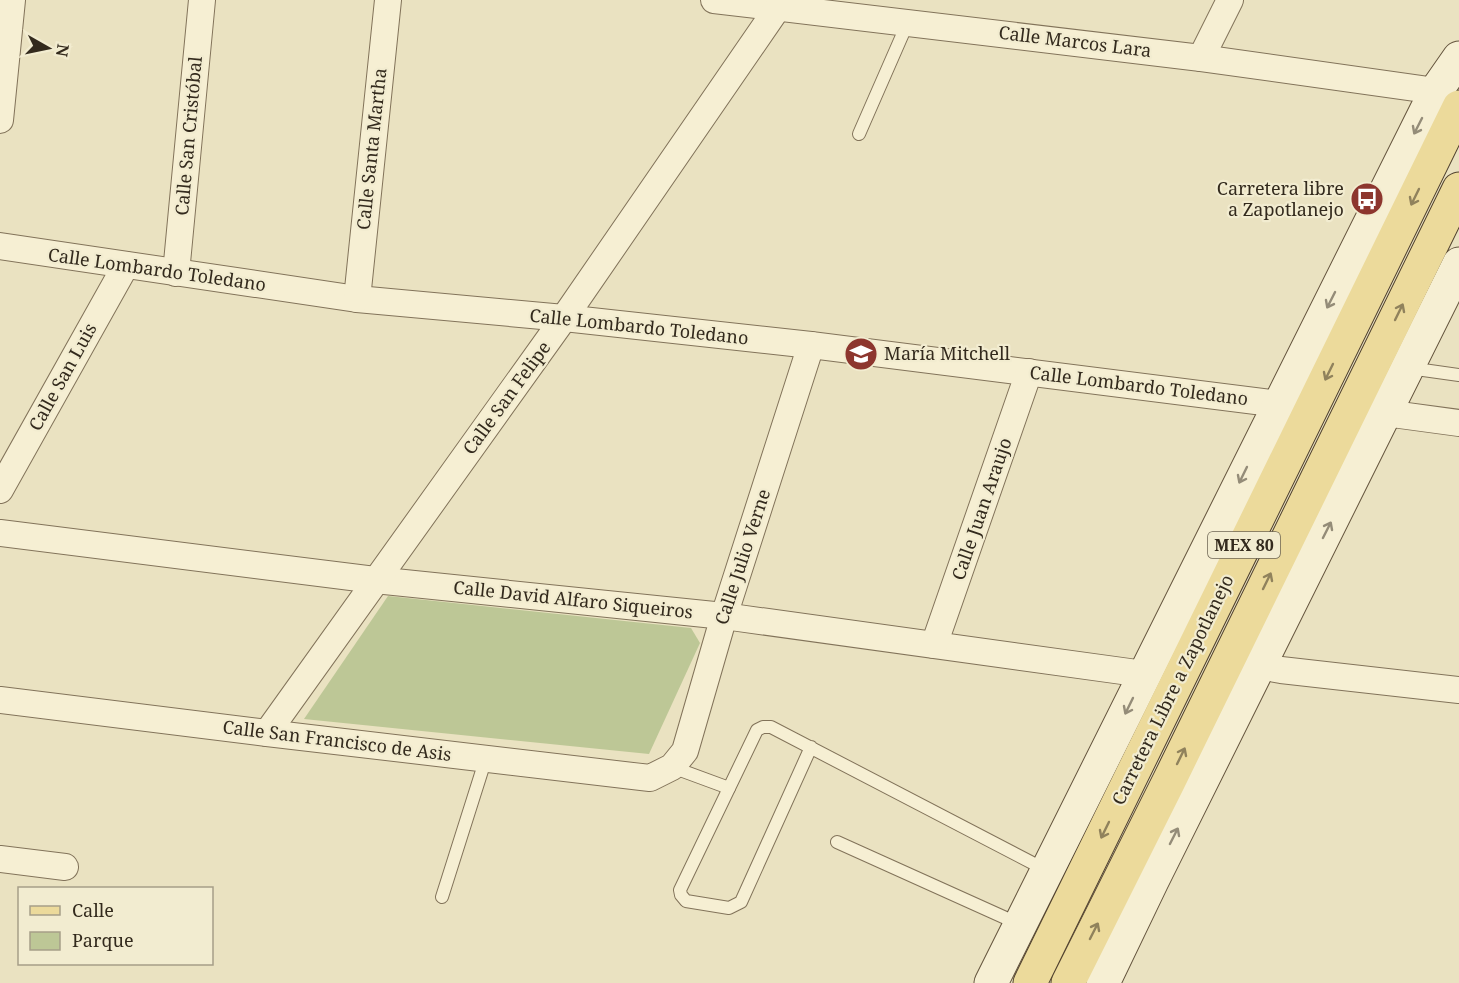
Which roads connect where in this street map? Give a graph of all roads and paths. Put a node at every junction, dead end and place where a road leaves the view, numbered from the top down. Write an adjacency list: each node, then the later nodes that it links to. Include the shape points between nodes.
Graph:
1 (12, 0): 11 (street)
2 (202, 0): 17 (street, Calle San Cristóbal)
3 (388, 0): 18 (street, Calle Santa Martha)
4 (714, 0): 6 (street, Calle Marcos Lara)
5 (1230, 0): 8 (street)
6 (780, 3): 7 (street, Calle Marcos Lara); 19 (street, Calle San Felipe)
7 (908, 22): 8 (street, Calle Marcos Lara); 12 (lane)
8 (1201, 58): 10 (street, Calle Marcos Lara)
9 (1459, 58): 10 (street)
10 (1447, 99): 24 (street, one-way to 24); 48 (main road, Carretera Libre a Zapotlanejo / MEX 80, one-way to 48)
11 (0, 120)
12 (859, 134)
13 (1459, 189): 49 (main road, Carretera Libre a Zapotlanejo / MEX 80, one-way to 13)
14 (0, 246): 16 (street, Calle Lombardo Toledano)
15 (1459, 264): 21 (street)
16 (126, 265): 17 (street, Calle Lombardo Toledano); 27 (street, Calle San Luis)
17 (176, 273): 18 (street, Calle Lombardo Toledano)
18 (357, 299): 19 (street, Calle Lombardo Toledano)
19 (564, 318): 20 (street, Calle Lombardo Toledano); 29 (street, Calle San Felipe)
20 (811, 345): 22 (street, Calle Lombardo Toledano); 30 (street, Calle Julio Verne)
21 (1408, 368): 23 (lane); 25 (street)
22 (1029, 372): 24 (street, Calle Lombardo Toledano); 31 (street, Calle Juan Araujo)
23 (1459, 375)
24 (1279, 404): 33 (street, one-way to 33)
25 (1385, 413): 26 (street); 32 (street, one-way to 25)
26 (1459, 423)
27 (0, 490)
28 (0, 533): 29 (street, Calle David Alfaro Siqueiros)
29 (375, 580): 30 (street, Calle David Alfaro Siqueiros); 36 (street, Calle San Felipe)
30 (723, 616): 31 (street, Calle David Alfaro Siqueiros); 39 (street, Calle Julio Verne, via 685,751)
31 (934, 645): 33 (street, Calle David Alfaro Siqueiros)
32 (1259, 666): 34 (street); 50 (street, one-way to 32)
33 (1144, 674): 44 (street, one-way to 44)
34 (1459, 690)
35 (0, 700): 36 (street, Calle San Francisco de Asis)
36 (267, 733): 38 (street, Calle San Francisco de Asis)
37 (811, 747): 40 (lane, via 771,727 757,730); 40 (lane, via 741,902 729,908 686,901 680,890); 44 (lane)
38 (486, 758): 39 (street, Calle San Francisco de Asis, via 650,778); 45 (lane)
39 (672, 767): 40 (lane)
40 (729, 788)
41 (837, 842): 46 (lane)
42 (0, 859): 43 (street)
43 (65, 867)
44 (1047, 870): 46 (street)
45 (442, 897)
46 (1020, 925): 47 (street)
47 (991, 983)
48 (1029, 983)
49 (1068, 983)
50 (1103, 983)

